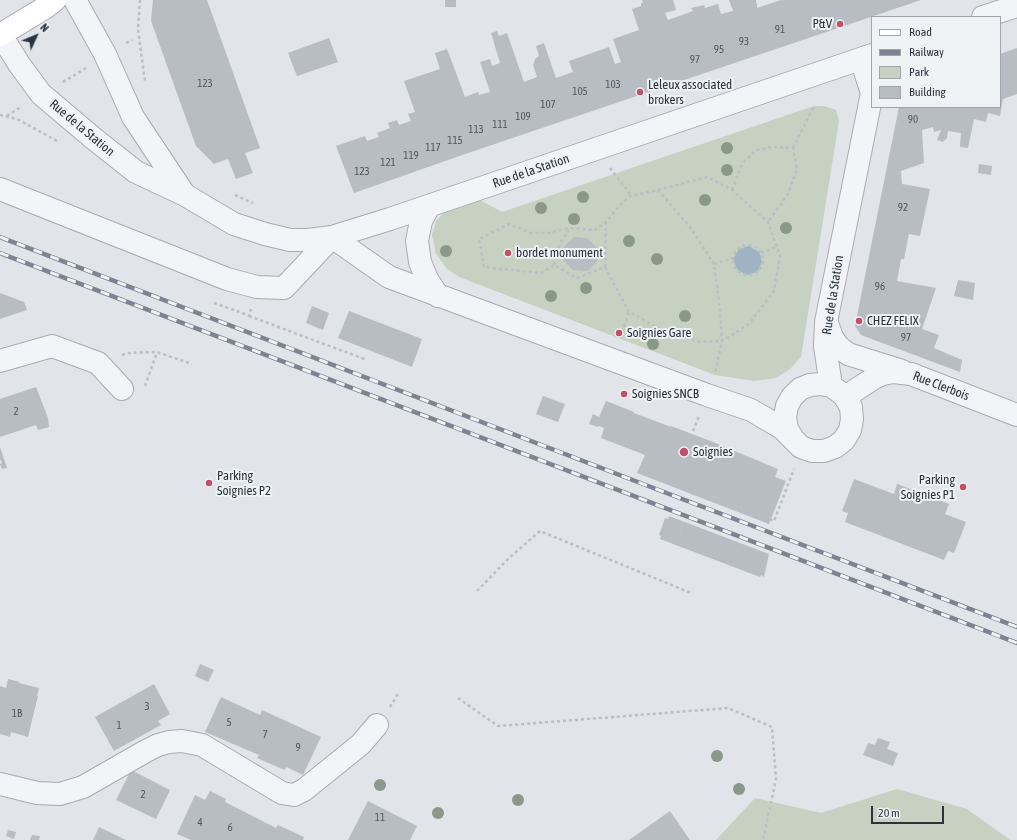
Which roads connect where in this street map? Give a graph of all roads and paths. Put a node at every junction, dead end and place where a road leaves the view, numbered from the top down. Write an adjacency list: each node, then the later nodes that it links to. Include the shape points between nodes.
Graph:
1 (55, 0): 6 (main road)
2 (75, 0): 10 (street, Rue de la Station)
3 (140, 0): 12 (path, via 138,29)
4 (1017, 6): 5 (street)
5 (986, 16)
6 (0, 35): 13 (street, Rue de la Station)
7 (132, 40): 8 (path)
8 (125, 44)
9 (866, 57): 11 (street, Rue de la Station); 18 (street, Rue de la Station)
10 (99, 59): 13 (path); 13 (path); 22 (street, Rue de la Station, via 132,117)
11 (871, 87)
12 (146, 89)
13 (42, 94): 16 (path); 22 (street, Rue de la Station, via 136,172)
14 (871, 98): 42 (street, Rue de la Station)
15 (814, 106): 17 (path)
16 (6, 117)
17 (793, 148): 21 (path, via 771,147 756,150 742,164); 28 (path, via 797,169 788,194)
18 (593, 150): 24 (path, via 622,182); 26 (street, Rue de la Station)
19 (0, 189): 30 (street, via 227,279 257,287 284,288)
20 (658, 190): 21 (path, via 707,177); 24 (path); 34 (path, via 692,230)
21 (732, 190): 28 (path)
22 (185, 195): 30 (street, Rue de la Station, via 234,224 265,234 290,240)
23 (234, 195): 25 (path)
24 (630, 196): 27 (path)
25 (254, 204)
26 (429, 206): 30 (street, Rue de la Station); 37 (street, via 421,221 417,241 420,262)
27 (606, 222): 29 (path, via 595,230); 36 (path)
28 (768, 222): 31 (path)
29 (570, 228): 35 (path, via 556,253); 35 (path, via 548,233 531,233 509,224 479,239 484,267 541,273)
30 (332, 237): 37 (street, Rue de la Station, via 389,277)
31 (776, 247): 32 (path); 44 (path, via 780,256 774,291 749,324)
32 (761, 253): 33 (path, via 754,246 745,245 737,250); 33 (path, via 760,268 748,275 738,271)
33 (733, 258): 34 (path)
34 (714, 264): 44 (path)
35 (554, 265): 36 (path, via 577,278)
36 (605, 268): 39 (path)
37 (438, 296): 53 (street, Rue de la Station)
38 (214, 303): 40 (path)
39 (629, 312): 43 (path); 44 (path, via 660,329 700,342)
40 (245, 314)
41 (249, 316): 46 (path)
42 (826, 322): 50 (street, via 832,338 848,354); 52 (street, Rue de la Station, via 825,346)
43 (619, 339)
44 (722, 340): 53 (path, via 715,374)
45 (157, 352): 48 (path, via 129,353); 49 (path); 51 (path)
46 (367, 360)
47 (0, 362): 48 (street, via 52,346)
48 (98, 364): 51 (street)
49 (192, 364)
50 (911, 374): 52 (street, Rue Clerbois, via 883,374); 56 (street, Rue Clerbois)
51 (133, 391)
52 (838, 392): 54 (street, via 821,384 810,385 800,389); 58 (street, Rue de la Station, via 851,408 850,430 844,440 824,451 812,451)
53 (706, 395): 55 (street, Rue de la Station); 57 (path)
54 (787, 406): 55 (street, Rue de la Station, via 770,412); 58 (street, via 787,429)
55 (750, 410): 58 (street, Rue de la Station, via 783,429)
56 (1017, 415)
57 (693, 431)
58 (793, 439)
59 (698, 484): 60 (path)
60 (696, 490): 61 (path); 62 (path)
61 (694, 495)
62 (752, 512): 63 (path, via 774,521); 64 (path)
63 (776, 514)
64 (750, 517)
65 (683, 524): 66 (path)
66 (680, 533): 67 (path); 69 (path)
67 (676, 542)
68 (740, 546): 69 (path)
69 (736, 555): 70 (path)
70 (733, 564)
71 (476, 591): 72 (path, via 540,531)
72 (691, 593)
73 (458, 698): 76 (path, via 498,726 728,708 772,727 776,779)
74 (377, 725): 75 (street, via 351,753 294,795 282,793 202,744 182,741 158,745 83,787 60,794)
75 (0, 784)
76 (763, 840)

